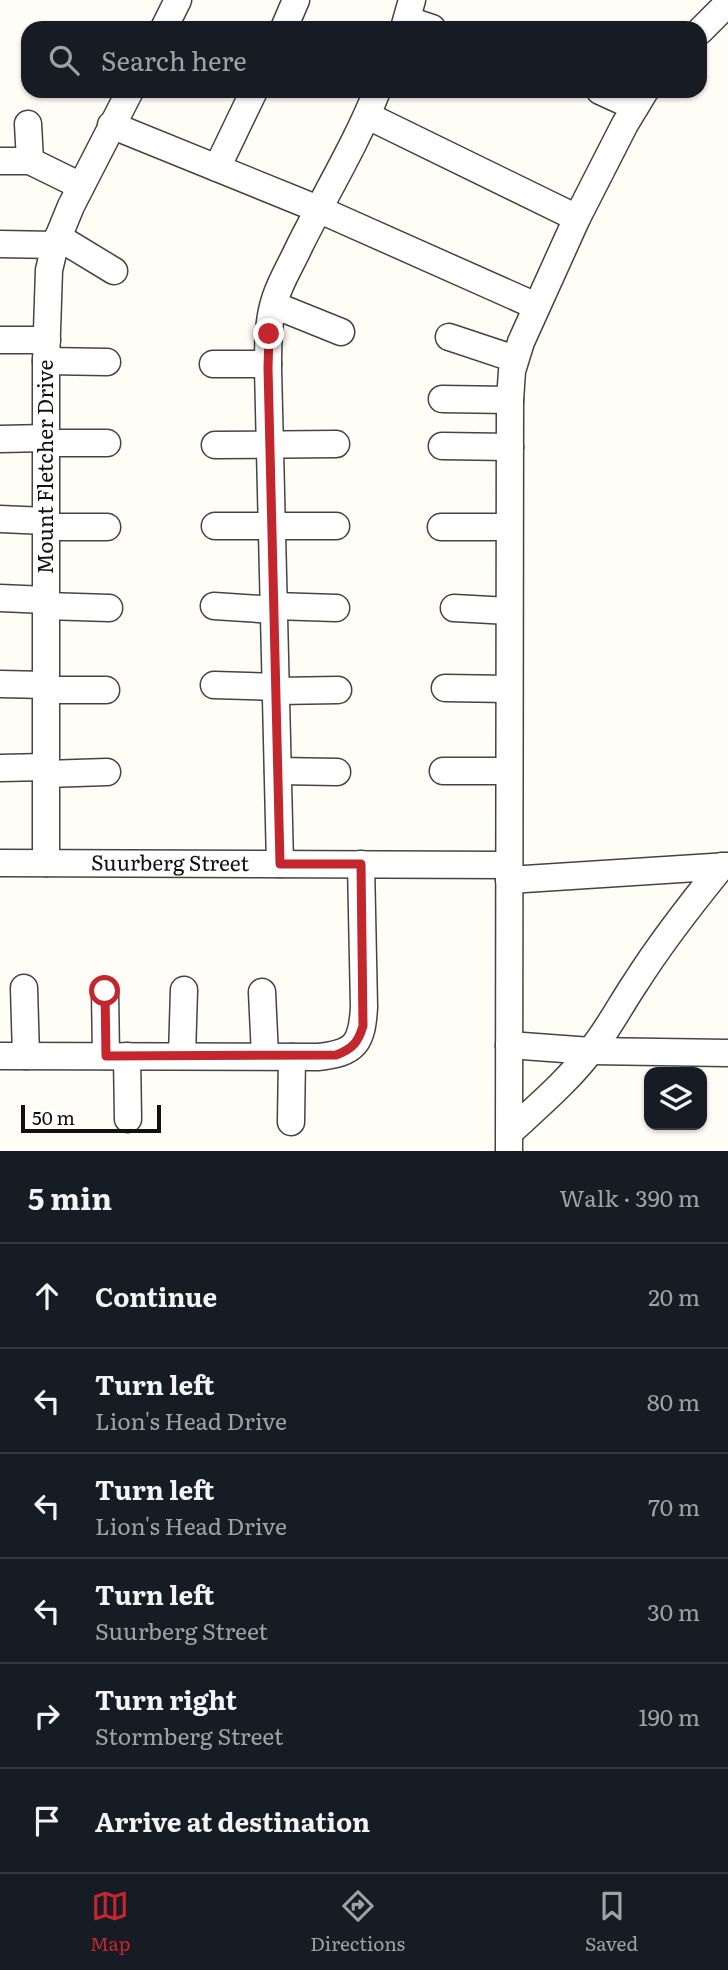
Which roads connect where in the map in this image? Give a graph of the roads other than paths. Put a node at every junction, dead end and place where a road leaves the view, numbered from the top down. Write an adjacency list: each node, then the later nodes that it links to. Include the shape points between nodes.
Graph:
1 (178, 0): 4 (street)
2 (296, 0): 5 (street)
3 (727, 1): 6 (street)
4 (168, 21)
5 (287, 21)
6 (707, 24)
7 (126, 98): 13 (street, Mount Fletcher Drive)
8 (251, 98): 16 (street)
9 (374, 98): 11 (street)
10 (640, 99): 19 (street)
11 (368, 116): 18 (street); 19 (street)
12 (28, 124): 14 (street)
13 (111, 125): 16 (street); 17 (street, Mount Fletcher Drive)
14 (30, 161): 15 (street); 17 (street)
15 (0, 162)
16 (217, 168): 18 (street)
17 (81, 186): 20 (street, Mount Fletcher Drive)
18 (318, 209): 23 (street); 24 (street)
19 (576, 218): 24 (street)
20 (56, 241): 21 (street); 22 (street); 28 (street, Mount Fletcher Drive, via 49,270)
21 (0, 244)
22 (114, 271)
23 (274, 305): 25 (street); 32 (street)
24 (536, 306): 29 (street)
25 (341, 332)
26 (449, 337): 29 (street)
27 (0, 340): 28 (street)
28 (46, 350): 30 (street); 36 (street, Mount Fletcher Drive)
29 (515, 359): 34 (street)
30 (107, 362)
31 (213, 364): 32 (street)
32 (268, 364): 40 (street)
33 (442, 399): 34 (street)
34 (510, 400): 42 (street)
35 (0, 439): 36 (street)
36 (46, 441): 37 (street); 44 (street, Mount Fletcher Drive)
37 (107, 443)
38 (336, 444): 40 (street)
39 (215, 445): 40 (street)
40 (270, 446): 46 (street)
41 (442, 446): 42 (street)
42 (510, 447): 50 (street)
43 (0, 519): 44 (street)
44 (46, 524): 48 (street); 52 (street, Mount Fletcher Drive)
45 (215, 526): 46 (street)
46 (272, 526): 47 (street); 55 (street)
47 (337, 526)
48 (107, 527)
49 (440, 527): 50 (street)
50 (509, 527): 58 (street)
51 (0, 598): 52 (street)
52 (46, 603): 54 (street); 61 (street, Mount Fletcher Drive)
53 (214, 606): 55 (street)
54 (109, 608)
55 (275, 608): 56 (street); 63 (street)
56 (336, 608)
57 (454, 608): 58 (street)
58 (509, 611): 66 (street)
59 (0, 684): 61 (street)
60 (214, 685): 63 (street)
61 (46, 687): 64 (street); 68 (street, Mount Fletcher Drive)
62 (445, 688): 66 (street)
63 (277, 689): 65 (street); 69 (street)
64 (106, 690)
65 (338, 690)
66 (509, 690): 71 (street)
67 (0, 768): 68 (street)
68 (46, 771): 72 (street); 75 (street, Mount Fletcher Drive)
69 (278, 771): 73 (street); 76 (street)
70 (443, 771): 71 (street)
71 (509, 771): 79 (street)
72 (107, 772)
73 (337, 772)
74 (0, 863): 75 (street, Suurberg Street)
75 (46, 863): 76 (street, Suurberg Street)
76 (280, 864): 77 (street, Suurberg Street)
77 (361, 864): 79 (street, Suurberg Street); 91 (street, via 364,1007 359,1040 336,1055)
78 (725, 866): 79 (street, Suurberg Street); 85 (street, via 682,916)
79 (509, 873): 84 (street)
80 (24, 988): 87 (street)
81 (184, 990): 89 (street)
82 (105, 991): 88 (street)
83 (262, 992): 90 (street)
84 (509, 1045): 85 (street); 94 (street)
85 (591, 1051): 86 (street); 94 (street)
86 (728, 1053)
87 (13, 1056): 88 (street)
88 (117, 1056): 89 (street); 92 (street)
89 (182, 1056): 90 (street)
90 (265, 1056): 91 (street)
91 (292, 1057): 93 (street)
92 (128, 1119)
93 (291, 1122)
94 (509, 1142)

